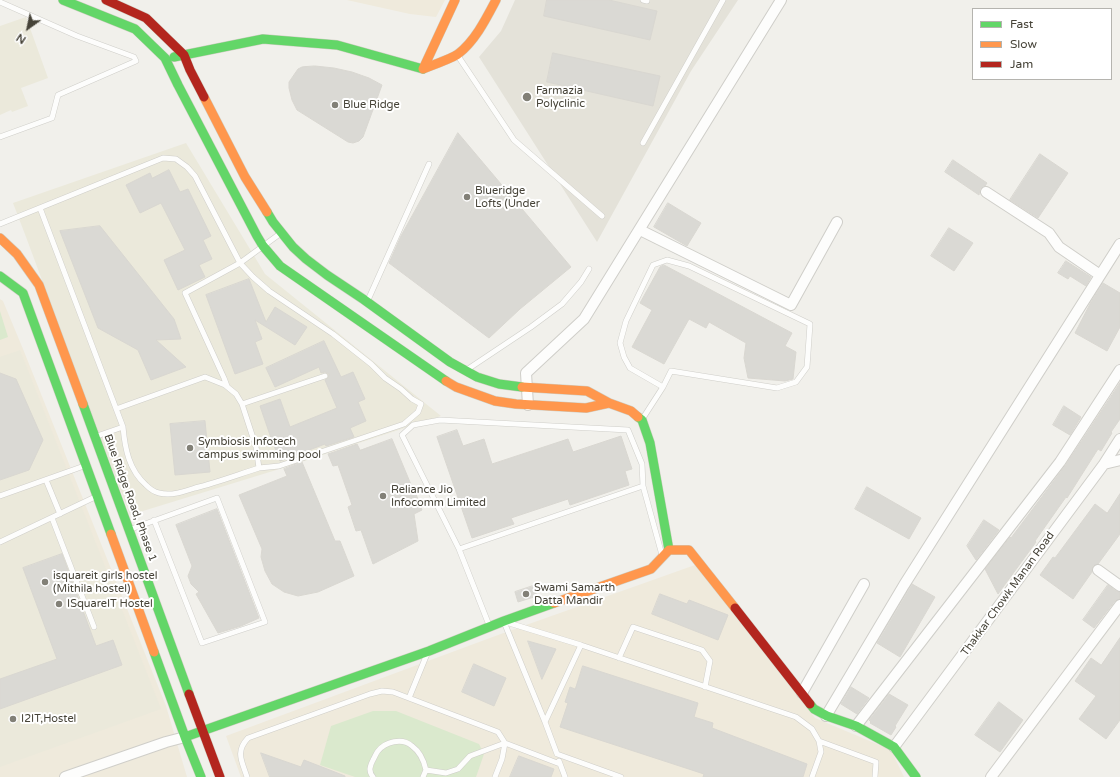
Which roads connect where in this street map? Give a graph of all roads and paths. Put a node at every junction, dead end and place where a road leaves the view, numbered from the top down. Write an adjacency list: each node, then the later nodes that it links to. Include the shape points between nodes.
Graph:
1 (63, 0): 10 (street, via 135,29)
2 (106, 0): 8 (street, via 146,18)
3 (455, 0): 11 (street)
4 (496, 0): 9 (street, via 471,41)
5 (723, 0): 13 (lane)
6 (781, 0): 20 (street)
7 (0, 2): 12 (lane, via 77,36 134,57 136,61 58,95 52,118)
8 (184, 55): 10 (street); 11 (street, via 263,39 337,45); 21 (street, via 246,177 273,222)
9 (457, 55): 11 (street); 17 (lane, via 514,140)
10 (165, 58): 24 (street)
11 (423, 69)
12 (0, 137)
13 (643, 143)
14 (429, 164): 29 (lane)
15 (986, 192): 27 (street, via 1049,233 1059,247)
16 (40, 208): 19 (lane); 25 (lane, via 163,158 176,159 195,176); 39 (lane)
17 (602, 216)
18 (837, 222): 20 (street, via 792,305)
19 (0, 224)
20 (640, 230): 34 (street, via 584,319 526,373)
21 (282, 232): 24 (lane); 29 (street, via 306,259)
22 (0, 238): 42 (street, Blue Ridge Road, Phase 1, via 14,249 39,285)
23 (1120, 244): 27 (street)
24 (263, 246): 25 (lane); 38 (street, via 280,266 456,387 495,401)
25 (240, 263): 33 (lane, via 185,293); 47 (lane, via 269,291 333,334 385,378 421,404 418,412 404,424 279,466)
26 (589, 269): 31 (lane, via 562,304)
27 (1100, 275): 72 (street, via 904,585)
28 (0, 276): 46 (street, via 23,293)
29 (366, 302): 31 (street)
30 (1120, 370): 74 (street, via 1060,462)
31 (465, 371): 34 (street, via 499,384)
32 (325, 376): 37 (lane)
33 (227, 386): 37 (lane); 39 (lane, via 205,377)
34 (527, 387): 36 (street, via 587,391); 38 (street)
35 (663, 387): 35 (lane, via 672,371 777,388 796,382 808,367 810,324 689,266 667,260 653,265 626,321 620,343 630,368); 40 (lane)
36 (609, 403): 38 (street, via 586,408); 40 (street, via 631,411)
37 (242, 404): 47 (lane, via 256,447)
38 (528, 405)
39 (116, 409): 41 (lane)
40 (642, 420): 58 (street, via 650,443)
41 (122, 427): 42 (lane); 47 (lane, via 127,455 134,471 157,493 184,491)
42 (94, 437): 55 (street, Blue Ridge Road, Phase 1)
43 (1120, 439): 45 (street, Thakkar Chowk Manan Road)
44 (1120, 460): 45 (street)
45 (1104, 464): 79 (street, Thakkar Chowk Manan Road)
46 (86, 465): 48 (lane); 51 (street)
47 (259, 468)
48 (46, 480): 50 (lane); 52 (lane)
49 (643, 486): 57 (lane); 57 (lane, via 642,464 628,430 440,420 413,425 402,435); 58 (lane)
50 (0, 496)
51 (98, 496): 52 (lane); 76 (street)
52 (60, 514): 53 (lane)
53 (52, 518): 56 (lane); 65 (lane)
54 (154, 520): 54 (lane, via 218,498 265,622 202,643); 55 (lane)
55 (128, 530): 75 (street, Blue Ridge Road, Phase 1)
56 (0, 542)
57 (459, 549): 64 (lane)
58 (666, 553): 63 (street, via 651,569); 70 (street, via 688,550)
59 (1098, 570): 61 (street)
60 (864, 584): 70 (street)
61 (1120, 586)
62 (1120, 606): 95 (street)
63 (504, 621): 64 (street); 66 (lane); 73 (lane)
64 (490, 627): 67 (street)
65 (94, 628)
66 (581, 645): 68 (lane); 73 (lane)
67 (429, 651): 71 (lane); 75 (street)
68 (619, 658): 69 (lane); 69 (lane, via 633,627 640,629 702,650 710,661)
69 (705, 687): 77 (lane, via 796,717 812,728)
70 (802, 693): 72 (street, via 814,709)
71 (409, 698): 78 (lane, via 498,732); 86 (lane, via 393,692 376,692 248,738 240,753)
72 (826, 716): 74 (street)
73 (546, 722): 80 (lane)
74 (856, 726): 79 (street)
75 (202, 731): 76 (street); 85 (street, Blue Ridge Road, Phase 1)
76 (185, 737): 83 (street); 84 (street)
77 (819, 741): 92 (lane, via 821,752); 93 (lane, via 876,762)
78 (504, 743): 81 (lane); 82 (lane, via 470,756 458,769 446,773); 89 (lane, via 502,759)
79 (894, 747): 94 (street)
80 (557, 754): 81 (lane); 91 (lane)
81 (560, 764): 90 (lane)
82 (426, 770): 87 (lane, via 423,760 411,745 401,741 386,743 377,752 370,768); 88 (lane)
83 (65, 777)
84 (201, 777)
85 (220, 777)
86 (247, 777)
87 (373, 777)
88 (423, 777)
89 (495, 777)
90 (565, 777)
91 (621, 777)
92 (812, 777)
93 (875, 777)
94 (916, 777)
95 (991, 777)

